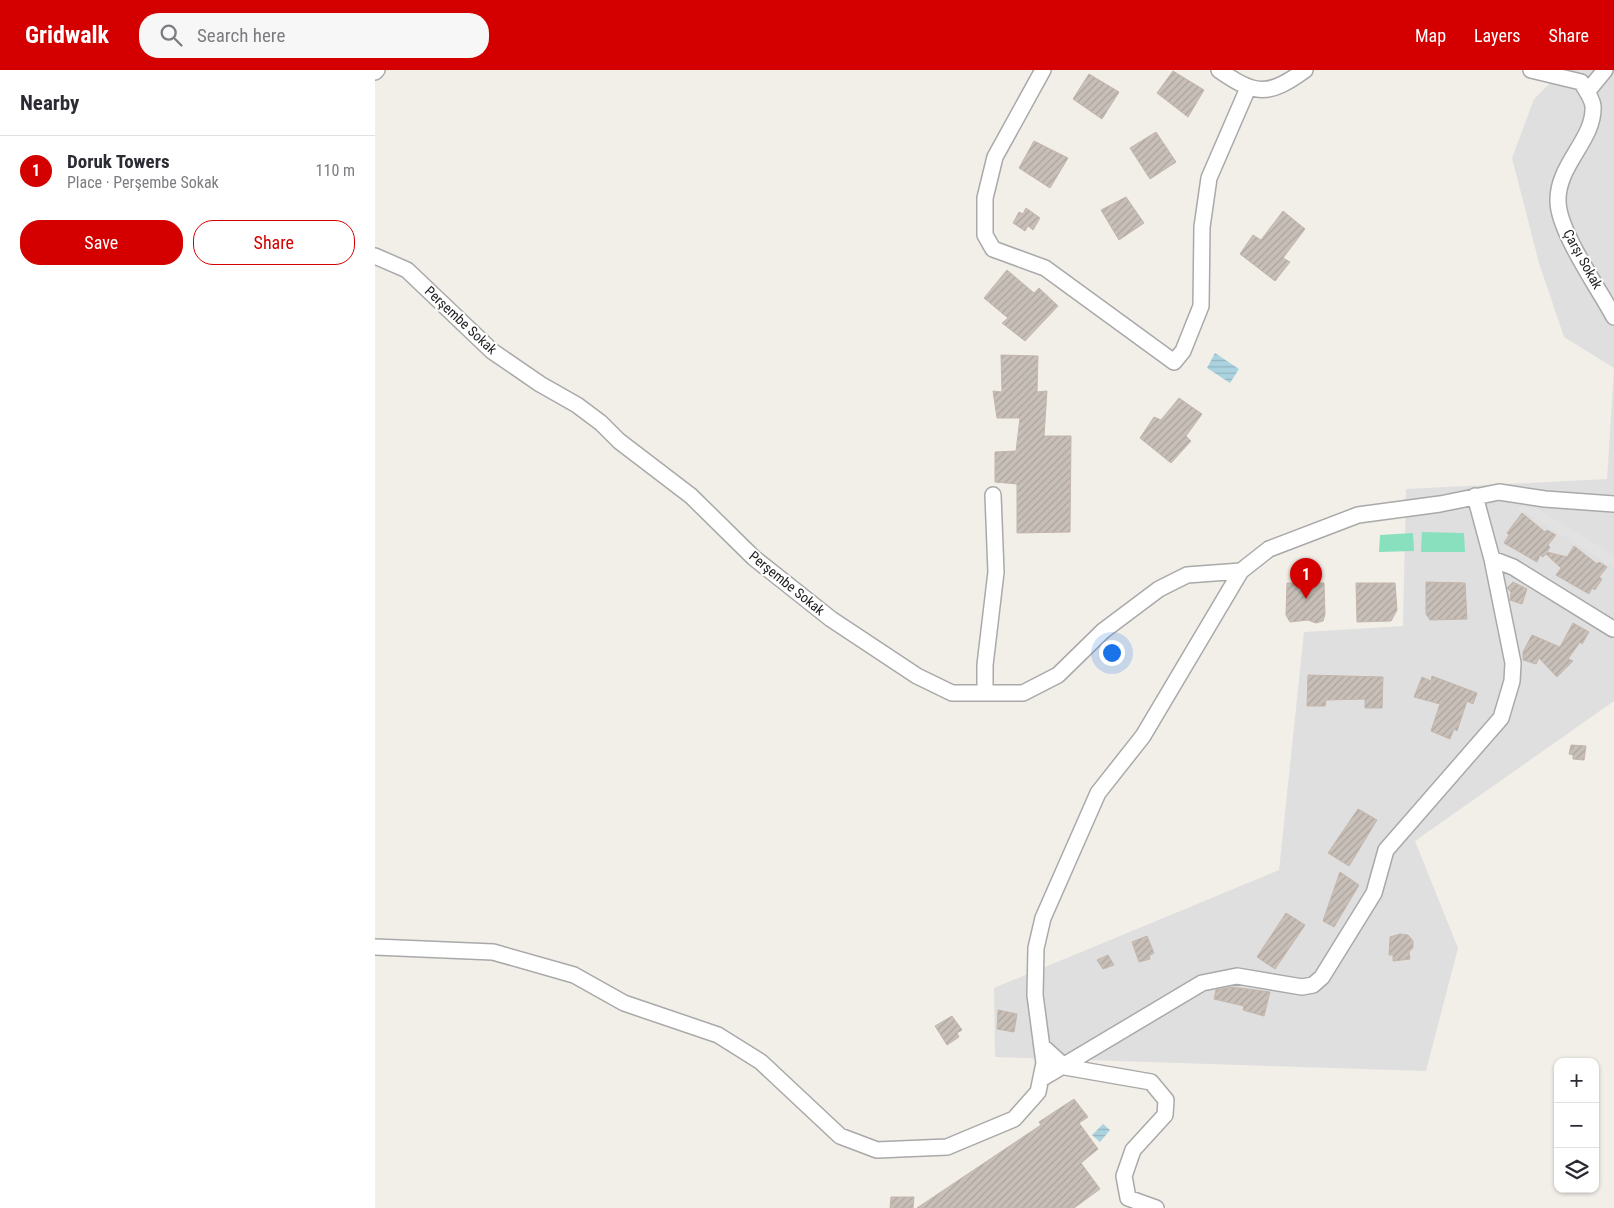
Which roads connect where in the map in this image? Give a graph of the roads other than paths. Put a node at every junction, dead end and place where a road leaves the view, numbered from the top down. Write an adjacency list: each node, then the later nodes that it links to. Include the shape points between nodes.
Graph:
1 (1043, 70): 6 (street, via 995,157 985,198 985,235 993,249 1045,268 1174,362 1183,351 1201,306 1201,227 1209,178)
2 (1219, 70): 6 (street)
3 (1305, 70): 6 (street, via 1276,87 1256,91)
4 (1531, 70): 7 (street, via 1581,82)
5 (1605, 70): 7 (street)
6 (1248, 88)
7 (1587, 92): 9 (street, Çarşı Sokak, via 1593,104 1590,125 1559,180 1557,203 1566,232)
8 (375, 256): 16 (street, Perşembe Sokak, via 407,270 492,351 601,423 619,441 691,496 753,558 831,619 917,676 952,692)
9 (1614, 317)
10 (993, 495): 16 (street, via 996,572 985,665)
11 (1475, 496): 12 (street, via 1499,492); 13 (street); 14 (street, via 1358,515 1269,549)
12 (1614, 504)
13 (1492, 559): 15 (street, via 1513,567); 19 (street, via 1513,663 1512,681 1501,718 1386,850 1374,893 1322,977 1313,985 1302,987 1237,976 1202,983)
14 (1241, 571): 16 (street, Perşembe Sokak, via 1187,575 1159,589 1103,630 1058,674 1023,693); 18 (street, via 1143,736 1098,793 1043,918 1036,948 1035,995)
15 (1613, 630)
16 (985, 693)
17 (375, 946): 20 (street, via 493,952 575,974 624,1003 718,1035 761,1062 840,1136 877,1150 947,1147 1014,1119 1038,1092)
18 (1042, 1046): 19 (street); 20 (street, via 1044,1063)
19 (1065, 1067): 20 (street); 21 (street, via 1151,1082 1166,1100 1165,1115 1133,1150 1123,1176 1129,1198)
20 (1041, 1079)
21 (1156, 1208)

